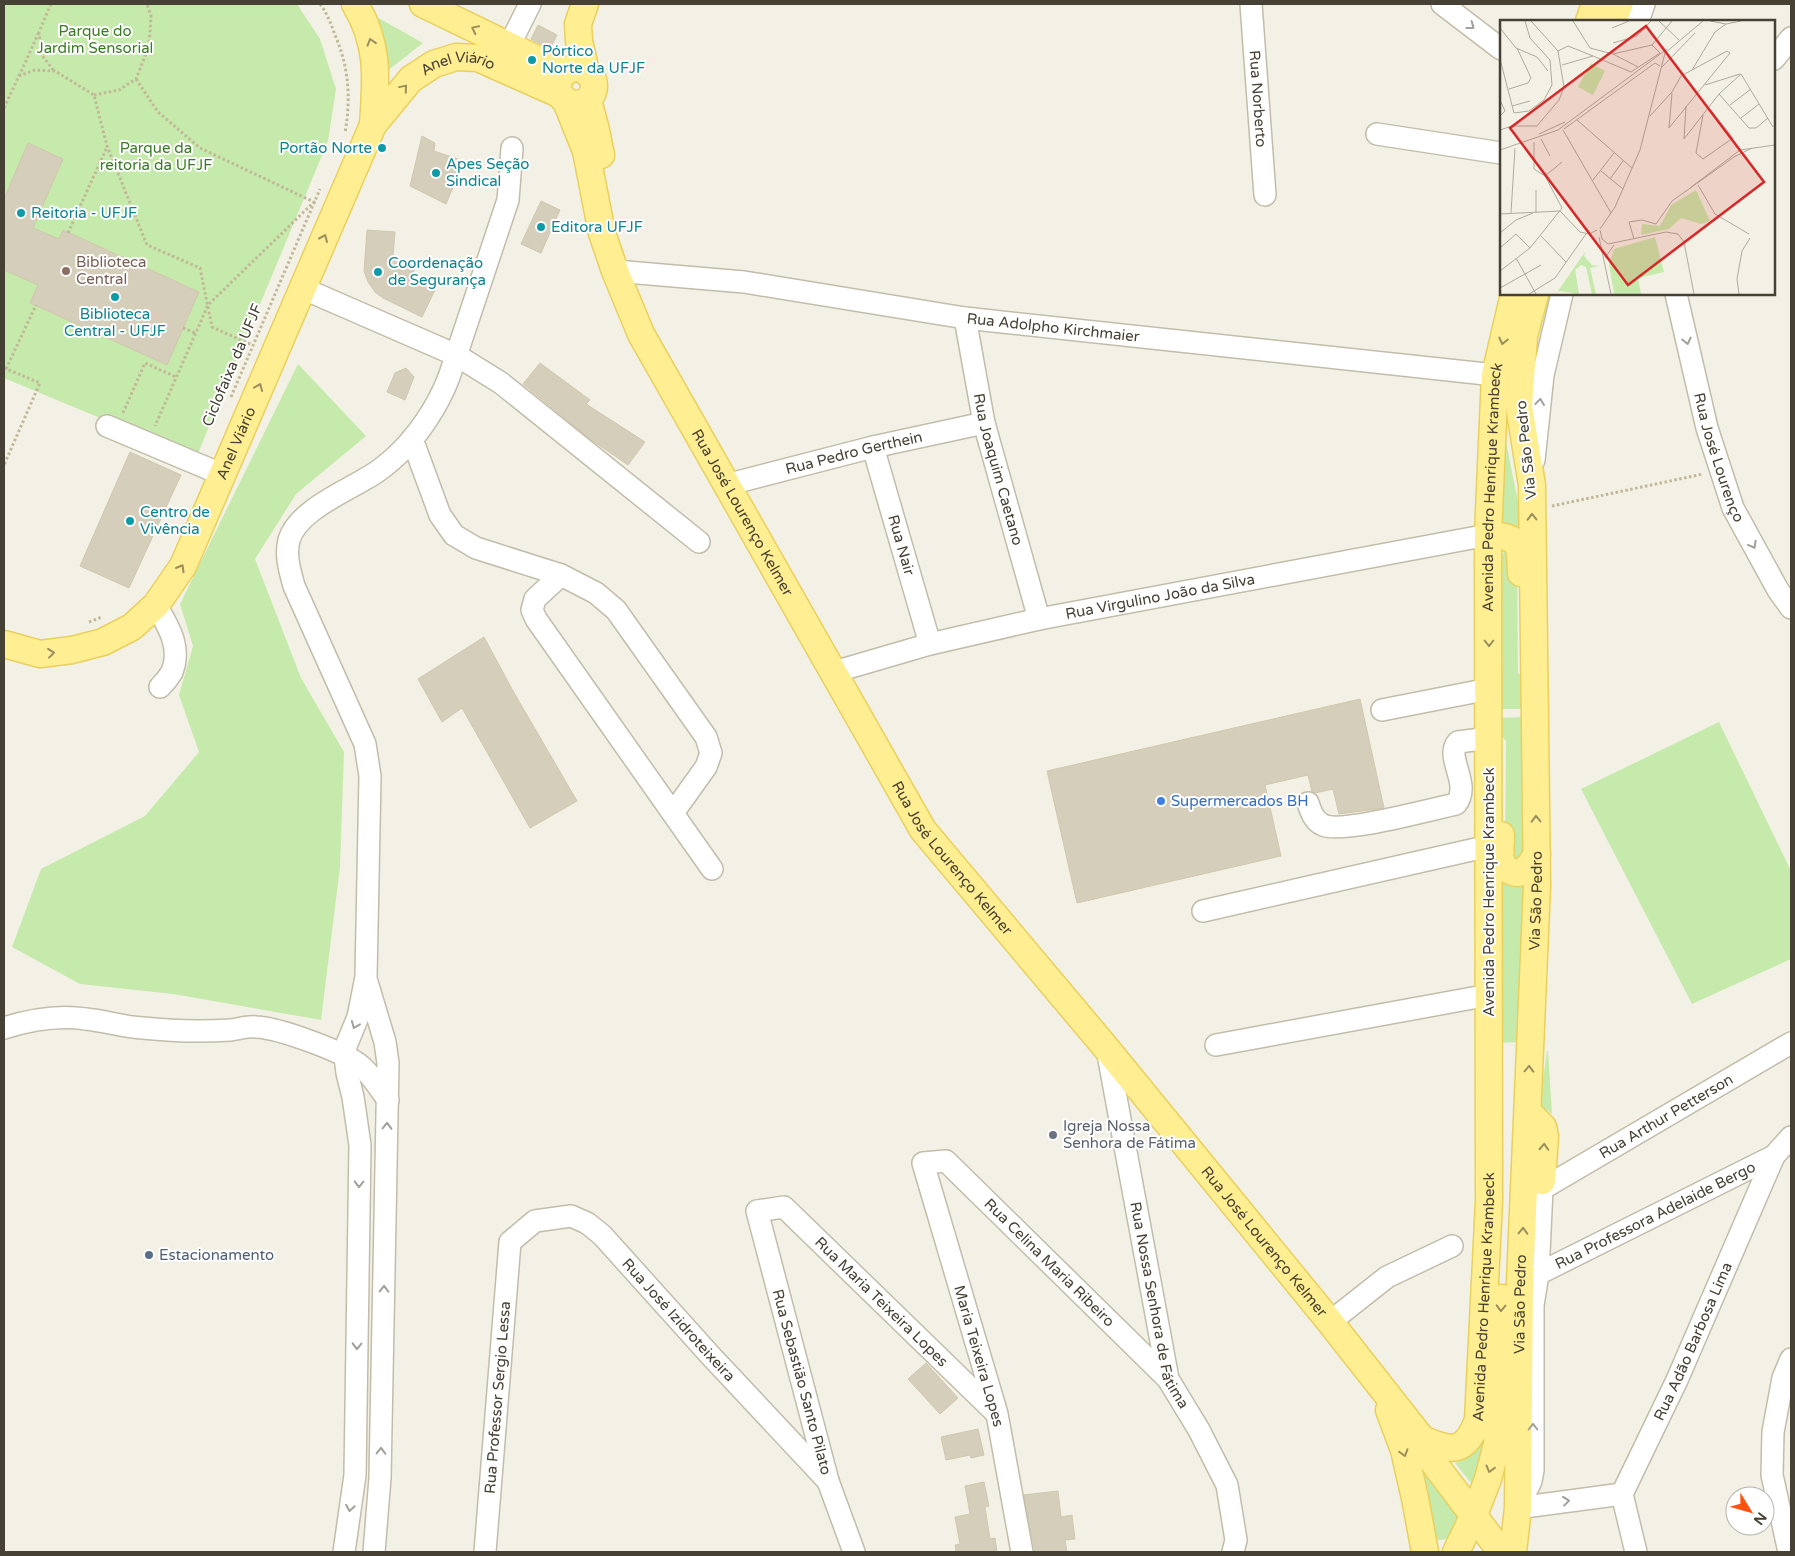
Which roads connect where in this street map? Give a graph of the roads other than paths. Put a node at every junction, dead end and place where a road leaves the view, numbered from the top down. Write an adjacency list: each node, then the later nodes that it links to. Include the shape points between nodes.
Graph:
1 (354, 4): 18 (main road, Anel Viário, one-way to 1, via 376,71 373,46)
2 (423, 4): 17 (main road, Anel Viário, one-way to 2, via 547,64)
3 (530, 4): 13 (street)
4 (585, 4): 17 (main road, Rua José Lourenço Kelmer, via 578,24)
5 (1251, 4): 22 (street, Rua Norberto)
6 (1442, 4): 15 (street, one-way to 15)
7 (1595, 4): 10 (main road)
8 (1619, 4): 11 (main road)
9 (1644, 4): 12 (street)
10 (1589, 20)
11 (1614, 20)
12 (1638, 20)
13 (514, 36)
14 (1791, 38): 16 (street)
15 (1500, 48)
16 (1775, 58)
17 (573, 85): 18 (main road, Anel Viário, one-way to 17, via 411,79 434,64 456,57 478,58); 23 (main road, Rua José Lourenço Kelmer, via 596,130 614,230)
18 (373, 125): 24 (main road, Anel Viário, one-way to 18)
19 (1376, 134): 21 (street)
20 (512, 148): 30 (street, via 508,200)
21 (1500, 153)
22 (1265, 195)
23 (614, 268): 29 (street, Rua Adolpho Kirchmaier, via 744,282); 37 (main road, Rua José Lourenço Kelmer, via 641,334)
24 (302, 288): 30 (street); 36 (main road, Anel Viário, one-way to 24)
25 (1514, 295): 31 (main road, Avenida Pedro Henrique Krambeck, one-way to 31)
26 (1535, 295): 38 (main road, Via São Pedro, via 1524,336 1519,406)
27 (1562, 295): 38 (street, one-way to 27, via 1543,375)
28 (1676, 295): 43 (street, Rua José Lourenço, one-way to 43, via 1707,428 1733,508)
29 (965, 318): 31 (street, Rua Adolpho Kirchmaier); 32 (street, Rua Joaquim Caetano)
30 (456, 355): 34 (street, via 434,411); 40 (street, via 501,383)
31 (1495, 374): 39 (main road, Avenida Pedro Henrique Krambeck)
32 (984, 423): 35 (street, Rua Pedro Gerthein); 44 (street, Rua Joaquim Caetano)
33 (111, 428): 36 (street)
34 (412, 438): 41 (street, via 440,515 454,535 476,548); 59 (street, via 388,463 326,500 301,521 289,540 287,562 294,586 365,744 369,762)
35 (874, 447): 37 (street, Rua Pedro Gerthein); 46 (street, Rua Nair)
36 (221, 474): 42 (main road, Anel Viário, one-way to 36, via 183,566)
37 (726, 485): 47 (main road, Rua José Lourenço Kelmer)
38 (1532, 498): 48 (main road, Via São Pedro, one-way to 38)
39 (1488, 535): 44 (street, Rua Virgulino João da Silva); 48 (main road, via 1511,538 1521,551 1524,667); 50 (main road, Avenida Pedro Henrique Krambeck, one-way to 50)
40 (699, 542)
41 (561, 574): 54 (street, via 536,600 532,610 536,619); 54 (street, via 596,592 616,610 706,737 711,753 706,768)
42 (156, 605): 45 (main road, Anel Viário, one-way to 42, via 40,654 72,650 102,642 132,627); 49 (street, via 172,631 175,652 172,672)
43 (1791, 608)
44 (1039, 619): 46 (street, Rua Virgulino João da Silva)
45 (4, 644)
46 (930, 644): 47 (street, Rua Virgulino João da Silva)
47 (834, 672): 64 (main road, Rua José Lourenço Kelmer, via 923,830)
48 (1534, 677): 56 (main road, Via São Pedro, one-way to 48)
49 (160, 688)
50 (1489, 689): 51 (street); 52 (main road, Avenida Pedro Henrique Krambeck)
51 (1382, 710)
52 (1489, 738): 53 (street, via 1455,745 1453,751 1461,795 1456,804 1336,828 1316,820); 55 (main road, Avenida Pedro Henrique Krambeck); 56 (main road, via 1498,745 1501,862 1512,873 1523,872)
53 (1308, 803)
54 (673, 813): 57 (street)
55 (1489, 846): 58 (street); 60 (main road, Avenida Pedro Henrique Krambeck)
56 (1537, 854): 68 (main road, Via São Pedro, one-way to 56)
57 (712, 868)
58 (1202, 911)
59 (366, 977): 66 (street, one-way to 66, via 358,1016); 67 (street, via 385,1042)
60 (1489, 996): 63 (street); 65 (main road, Avenida Pedro Henrique Krambeck)
61 (4, 1028): 66 (street, via 68,1017 174,1030 256,1027 298,1036)
62 (1791, 1043): 72 (street, Rua Arthur Petterson)
63 (1216, 1044)
64 (1107, 1049): 79 (main road, Rua José Lourenço Kelmer); 81 (street, Rua Nossa Senhora de Fátima)
65 (1490, 1052): 84 (main road, Avenida Pedro Henrique Krambeck, via 1489,1202 1478,1420 1466,1442 1458,1447 1440,1447); 88 (main road, Via São Pedro, one-way to 88, via 1507,1116 1497,1444)
66 (344, 1056): 67 (street, via 361,1065); 74 (street, one-way to 74, via 360,1145)
67 (388, 1100): 75 (street, one-way to 67)
68 (1528, 1112): 72 (main road, one-way to 68, via 1545,1136 1543,1127); 87 (main road, Via São Pedro, one-way to 68, via 1520,1282)
69 (1791, 1136): 70 (street, Rua Adão Barbosa Lima)
70 (1774, 1156): 78 (street, Rua Professora Adelaide Bergo); 86 (street, Rua Adão Barbosa Lima, via 1677,1380)
71 (923, 1163): 81 (street, Rua Celina Maria Ribeiro, via 946,1161); 83 (street, Maria Teixeira Lopes)
72 (1542, 1189): 78 (street)
73 (757, 1211): 83 (street, Rua Maria Teixeira Lopes, via 784,1207); 85 (street, Rua Sebastião Santo Pilato)
74 (359, 1220): 75 (street); 89 (street, one-way to 89, via 355,1475)
75 (386, 1221): 90 (street, one-way to 75, via 380,1478)
76 (510, 1242): 85 (street, Rua José Izidroteixeira, via 535,1221 571,1216 587,1223 602,1235); 91 (street, Rua Professor Sergio Lessa)
77 (1452, 1246): 79 (street, via 1387,1277)
78 (1538, 1274): 87 (street, one-way to 78, via 1531,1482 1533,1470 1533,1306)
79 (1330, 1322): 82 (main road, Rua José Lourenço Kelmer)
80 (1791, 1359): 100 (street, via 1783,1378 1773,1432 1772,1476)
81 (1168, 1379): 94 (street, Rua Nossa Senhora de Fátima, via 1227,1485 1236,1540)
82 (1382, 1390): 84 (main road, Rua José Lourenço Kelmer); 95 (main road, Rua José Lourenço Kelmer, one-way to 95, via 1404,1450)
83 (997, 1414): 93 (street, Maria Teixeira Lopes)
84 (1422, 1439): 88 (main road, Rua José Lourenço Kelmer, via 1433,1462)
85 (828, 1481): 92 (street, Rua Sebastião Santo Pilato)
86 (1622, 1494): 87 (street, one-way to 86); 99 (street)
87 (1518, 1508): 98 (main road)
88 (1474, 1516): 96 (main road, Via São Pedro); 97 (main road, Rua José Lourenço Kelmer)
89 (344, 1552)
90 (374, 1552)
91 (485, 1552)
92 (854, 1552)
93 (1022, 1552)
94 (1233, 1552)
95 (1425, 1552)
96 (1456, 1552)
97 (1498, 1552)
98 (1514, 1552)
99 (1636, 1552)
100 (1789, 1552)

